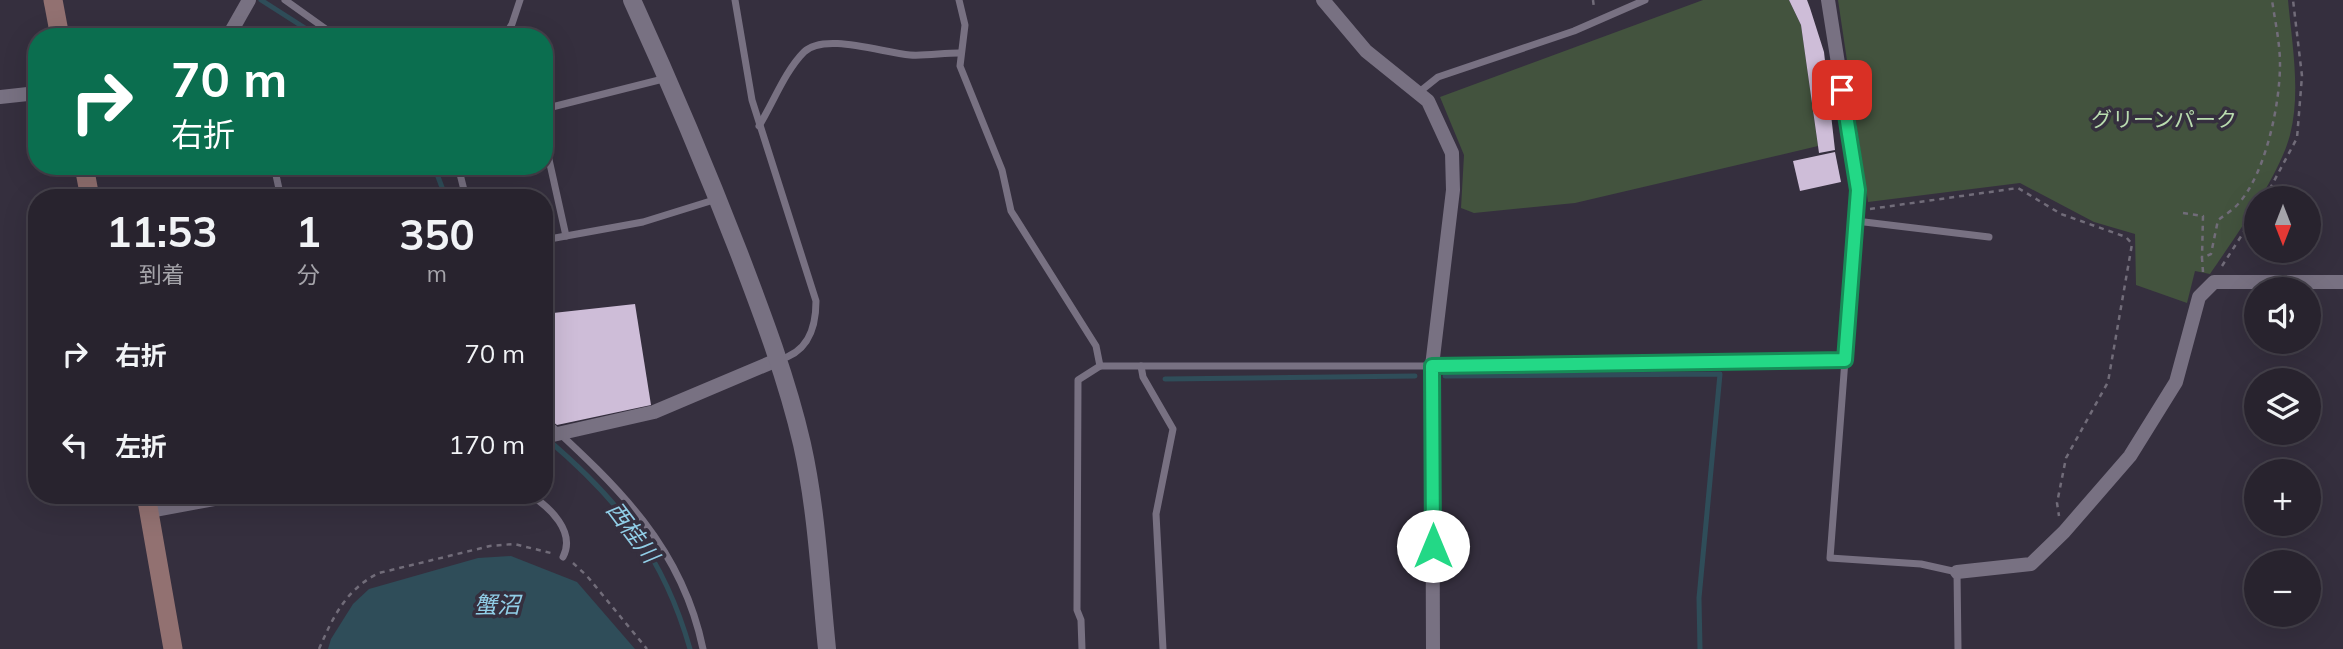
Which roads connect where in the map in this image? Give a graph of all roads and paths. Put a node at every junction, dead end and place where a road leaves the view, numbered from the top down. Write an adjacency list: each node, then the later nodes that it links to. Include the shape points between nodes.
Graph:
1 (53, 0): 13 (main road)
2 (285, 0): 15 (lane)
3 (520, 0): 16 (lane)
4 (632, 0): 18 (street)
5 (735, 0): 23 (lane)
6 (959, 0): 17 (lane, via 965,25)
7 (1323, 0): 19 (street, via 1366,51)
8 (1646, 0): 19 (lane, via 1574,31 1438,76)
9 (1828, 0): 28 (street, via 1856,170)
10 (2272, 0): 33 (path, via 2280,63 2271,127 2261,163 2239,203 2218,220 2211,254)
11 (2292, 0): 25 (path, via 2302,76 2297,138)
12 (246, 5): 14 (street)
13 (58, 28)
14 (233, 28)
15 (324, 28)
16 (510, 28)
17 (959, 53): 23 (lane, via 912,55 818,44 794,65); 39 (lane, via 960,66 1002,170 1011,211 1096,346)
18 (668, 77): 22 (lane); 26 (street)
19 (1418, 93): 41 (street, via 1434,110 1454,163)
20 (28, 94): 21 (street)
21 (0, 97)
22 (553, 106)
23 (759, 126): 36 (lane, via 816,302 808,341 788,358)
24 (552, 175): 30 (lane)
25 (2271, 186)
26 (718, 199): 30 (lane, via 643,222); 36 (street)
27 (2183, 213): 33 (path, via 2203,216)
28 (1856, 214): 31 (lane); 37 (street); 45 (path, via 2018,188 2061,215 2126,237 2132,244 2108,382 2066,458 2057,503)
29 (2244, 230): 35 (path)
30 (566, 236): 32 (lane)
31 (1989, 237)
32 (553, 238)
33 (2202, 258): 35 (path)
34 (2343, 282): 35 (street)
35 (2211, 285): 45 (street, via 2199,297 2176,382 2130,456)
36 (777, 360): 42 (street, via 654,412); 52 (street, via 811,488)
37 (1845, 360): 38 (street); 47 (lane, via 1830,558 1921,564)
38 (1733, 362): 41 (lane)
39 (1100, 366): 40 (lane); 53 (lane, via 1078,380 1077,610)
40 (1141, 366): 41 (lane); 54 (lane, via 1173,429 1156,514)
41 (1432, 366): 55 (street)
42 (553, 435): 51 (lane, via 630,501 650,527 679,576)
43 (147, 504): 48 (main road)
44 (543, 504): 46 (lane, via 565,534 568,543)
45 (2064, 532): 47 (street, via 2031,564)
46 (563, 557): 49 (path, via 514,544 379,573 362,581 347,597); 50 (path, via 587,576)
47 (1957, 572): 56 (lane)
48 (173, 649)
49 (318, 649)
50 (647, 649)
51 (703, 649)
52 (827, 649)
53 (1082, 649)
54 (1163, 649)
55 (1433, 649)
56 (1958, 649)

